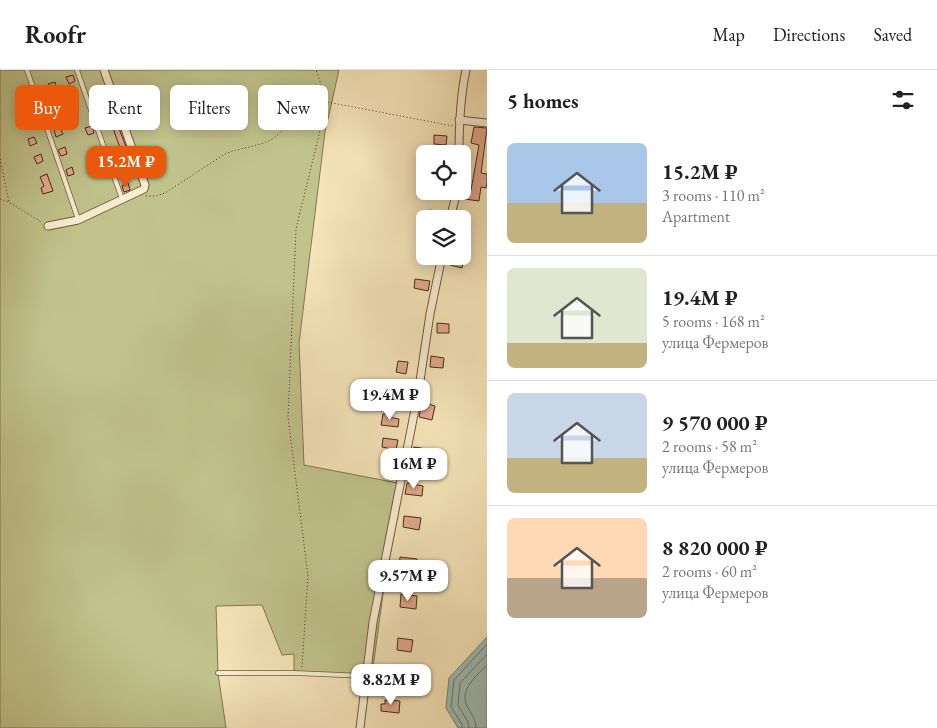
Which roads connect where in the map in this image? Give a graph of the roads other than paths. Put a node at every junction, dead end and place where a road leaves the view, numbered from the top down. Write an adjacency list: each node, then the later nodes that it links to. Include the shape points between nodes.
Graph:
1 (27, 70): 9 (lane)
2 (77, 70): 8 (lane)
3 (104, 70): 8 (street, via 145,185 138,193)
4 (466, 70): 6 (street)
5 (487, 123): 6 (street)
6 (459, 124): 7 (street)
7 (459, 145)
8 (122, 199): 9 (street)
9 (78, 220): 10 (street)
10 (48, 226)
11 (440, 265): 13 (street, via 373,622)
12 (218, 673): 13 (lane)
13 (366, 676): 14 (street)
14 (360, 728)

